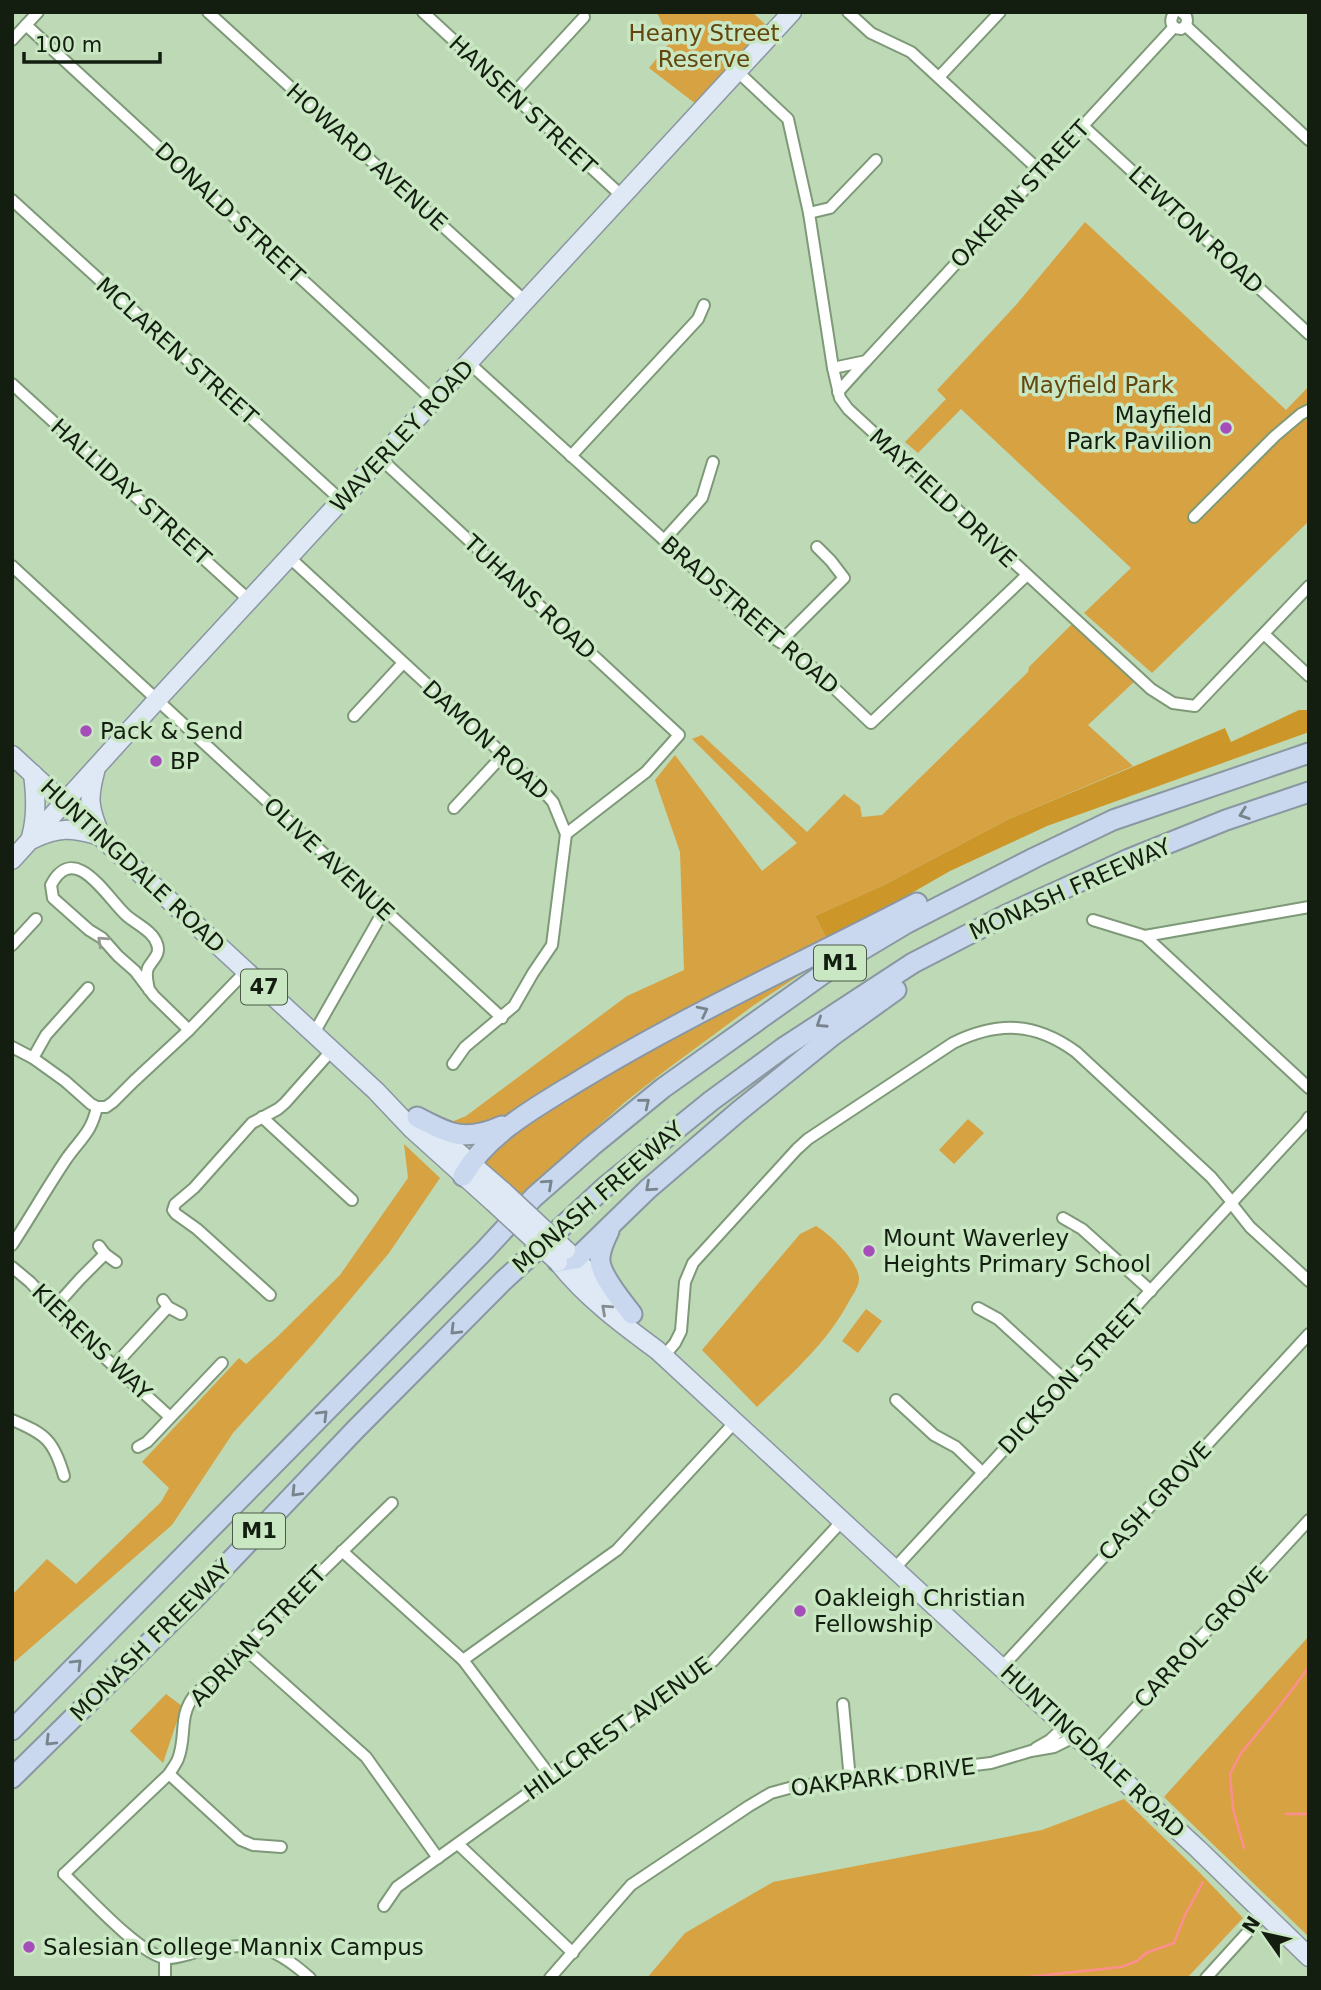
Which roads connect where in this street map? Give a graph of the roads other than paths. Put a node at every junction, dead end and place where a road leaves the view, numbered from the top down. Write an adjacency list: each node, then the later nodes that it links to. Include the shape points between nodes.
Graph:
1 (38, 12): 9 (street)
2 (208, 12): 21 (street, HOWARD AVENUE)
3 (423, 12): 13 (street, HANSEN STREET)
4 (792, 12): 11 (main road, WAVERLEY ROAD)
5 (848, 12): 12 (street, via 872,33 911,52)
6 (1000, 12): 12 (street)
7 (1179, 16): 14 (street, OAKERN STREET); 15 (street)
8 (584, 17): 13 (street)
9 (26, 25): 10 (street); 29 (street, DONALD STREET)
10 (12, 40)
11 (738, 72): 18 (main road, WAVERLEY ROAD); 20 (street, MAYFIELD DRIVE, via 788,119)
12 (939, 77): 17 (street)
13 (513, 94): 18 (street, HANSEN STREET)
14 (1083, 126): 17 (street, OAKERN STREET); 23 (street, LEWTON ROAD)
15 (1309, 140)
16 (876, 160): 20 (street, via 830,208)
17 (1040, 171): 24 (street, OAKERN STREET)
18 (623, 197): 21 (main road, WAVERLEY ROAD)
19 (12, 200): 34 (street, MCLAREN STREET)
20 (808, 213): 26 (street, MAYFIELD DRIVE)
21 (526, 302): 25 (main road, WAVERLEY ROAD)
22 (704, 305): 31 (street, via 698,319)
23 (1309, 334)
24 (866, 361): 26 (street); 28 (street, OAKERN STREET)
25 (469, 363): 29 (main road, WAVERLEY ROAD); 31 (street, BRADSTREET ROAD)
26 (833, 368): 28 (street, MAYFIELD DRIVE)
27 (12, 384): 42 (street, HALLIDAY STREET)
28 (838, 391): 40 (street, MAYFIELD DRIVE, via 848,409)
29 (434, 401): 32 (main road, WAVERLEY ROAD)
30 (1309, 410): 35 (street, via 1275,436)
31 (571, 456): 36 (street, BRADSTREET ROAD)
32 (381, 458): 34 (main road, WAVERLEY ROAD); 58 (street, TUHANS ROAD, via 679,735 646,772)
33 (713, 462): 36 (street, via 702,498)
34 (342, 501): 38 (main road, WAVERLEY ROAD)
35 (1194, 517)
36 (664, 540): 44 (street, BRADSTREET ROAD, via 760,630)
37 (817, 547): 44 (street, via 844,578)
38 (289, 557): 42 (main road, WAVERLEY ROAD); 45 (street, DAMON ROAD)
39 (12, 566): 47 (street, OLIVE AVENUE)
40 (1027, 575): 43 (street, MAYFIELD DRIVE, via 1172,703 1195,706); 44 (street, BRADSTREET ROAD, via 871,723)
41 (1309, 586): 43 (street, MAYFIELD DRIVE)
42 (249, 600): 47 (main road, WAVERLEY ROAD)
43 (1264, 634): 46 (street)
44 (780, 642)
45 (403, 663): 48 (street); 50 (street, DAMON ROAD)
46 (1309, 676)
47 (157, 700): 52 (main road, WAVERLEY ROAD); 63 (street, OLIVE AVENUE)
48 (354, 716)
49 (1309, 753): 57 (highway, MONASH FREEWAY / M1)
50 (503, 754): 56 (street); 58 (street, DAMON ROAD, via 553,802)
51 (12, 755): 53 (main road, HUNTINGDALE ROAD / 47)
52 (96, 768): 55 (main road, WAVERLEY ROAD); 59 (main road, via 89,801)
53 (33, 774): 55 (main road, HUNTINGDALE ROAD / 47); 60 (main road, via 35,821)
54 (1309, 792): 64 (highway, MONASH FREEWAY / M1, one-way to 64, via 1129,859)
55 (64, 803): 59 (main road, HUNTINGDALE ROAD / 47); 60 (main road, WAVERLEY ROAD)
56 (454, 808)
57 (1113, 820): 84 (highway, one-way to 57, via 684,1021 922,900 994,866); 123 (highway, MONASH FREEWAY / M1, one-way to 57, via 534,1197 592,1146 674,1080 830,969 907,923)
58 (566, 834): 72 (street, DAMON ROAD, via 552,945)
59 (101, 836): 60 (main road, via 65,829); 69 (main road, HUNTINGDALE ROAD / 47)
60 (30, 841): 61 (main road, WAVERLEY ROAD)
61 (12, 860)
62 (1309, 907): 67 (street)
63 (384, 910): 72 (street, OLIVE AVENUE); 74 (street)
64 (1006, 915): 90 (highway, one-way to 90, via 791,1067); 128 (highway, MONASH FREEWAY / M1, one-way to 128, via 913,963 783,1048 604,1187 503,1281 197,1596)
65 (35, 918): 68 (street)
66 (1093, 920): 67 (street)
67 (1145, 936): 79 (street)
68 (12, 945)
69 (246, 971): 73 (street); 74 (main road, HUNTINGDALE ROAD / 47)
70 (88, 988): 77 (street, via 46,1035)
71 (149, 990): 71 (street, one-way to 71, via 102,938 53,898 51,885 62,870 70,867 84,872 153,937 158,950 147,973); 73 (street)
72 (502, 1018): 78 (street, DAMON ROAD, via 465,1047)
73 (190, 1030): 81 (street, via 114,1102)
74 (314, 1033): 76 (main road, HUNTINGDALE ROAD / 47)
75 (12, 1047): 77 (street)
76 (332, 1050): 80 (main road, HUNTINGDALE ROAD / 47); 82 (street, via 285,1103)
77 (33, 1058): 81 (street)
78 (453, 1064)
79 (1309, 1088)
80 (376, 1091): 83 (main road, HUNTINGDALE ROAD / 47); 86 (main road, HUNTINGDALE ROAD / 47, via 412,1129)
81 (97, 1107): 91 (street, via 89,1132)
82 (262, 1116): 87 (street); 97 (street, via 173,1210)
83 (417, 1117): 84 (highway, via 465,1136); 86 (main road, HUNTINGDALE ROAD / 47)
84 (519, 1119): 86 (highway)
85 (1308, 1120): 88 (street, DICKSON STREET)
86 (467, 1169): 92 (main road, HUNTINGDALE ROAD / 47, bridge)
87 (352, 1199)
88 (1231, 1203): 95 (street, via 1250,1227); 96 (street, DICKSON STREET); 103 (street, via 1211,1177 1066,1044 1020,1028 978,1032 953,1043 797,1149 693,1263 685,1282 681,1331 675,1343)
89 (1063, 1217): 96 (street, via 1082,1228)
90 (615, 1220): 92 (highway); 101 (highway, via 599,1260)
91 (12, 1245)
92 (568, 1258): 101 (main road, HUNTINGDALE ROAD / 47); 103 (main road, HUNTINGDALE ROAD / 47, one-way to 92, via 574,1280)
93 (116, 1262): 98 (street, via 102,1250)
94 (12, 1267): 98 (street, KIERENS WAY)
95 (1309, 1281)
96 (1151, 1291): 106 (street, DICKSON STREET)
97 (270, 1295)
98 (55, 1307): 105 (street, KIERENS WAY)
99 (978, 1308): 106 (street, via 998,1319)
100 (181, 1314): 105 (street, via 165,1303)
101 (632, 1314): 103 (main road, HUNTINGDALE ROAD / 47)
102 (1309, 1334): 121 (street, CASH GROVE)
103 (660, 1353): 110 (main road, HUNTINGDALE ROAD / 47)
104 (223, 1362): 108 (street, KIERENS WAY)
105 (114, 1366): 108 (street, KIERENS WAY)
106 (1067, 1382): 112 (street, DICKSON STREET)
107 (896, 1400): 112 (street)
108 (170, 1417): 111 (street, KIERENS WAY)
109 (12, 1420): 113 (street, via 54,1447)
110 (735, 1422): 115 (main road, HUNTINGDALE ROAD / 47); 120 (street, via 617,1550)
111 (138, 1447)
112 (983, 1473): 118 (street, DICKSON STREET)
113 (64, 1476)
114 (392, 1503): 117 (street, ADRIAN STREET)
115 (842, 1521): 118 (main road, HUNTINGDALE ROAD / 47); 127 (street, HILLCREST AVENUE, via 713,1661)
116 (1309, 1521): 125 (street, CARROL GROVE)
117 (342, 1551): 119 (street, ADRIAN STREET); 120 (street)
118 (894, 1569): 121 (main road, HUNTINGDALE ROAD / 47)
119 (244, 1648): 126 (street, ADRIAN STREET, via 187,1705 178,1760); 132 (street, via 366,1757)
120 (463, 1660): 127 (street)
121 (1002, 1667): 124 (main road, HUNTINGDALE ROAD / 47)
122 (843, 1704): 129 (street)
123 (12, 1730)
124 (1070, 1731): 125 (main road, HUNTINGDALE ROAD / 47); 129 (street, OAKPARK DRIVE, via 1031,1751 991,1763)
125 (1094, 1753): 136 (main road, HUNTINGDALE ROAD / 47)
126 (169, 1774): 131 (street, via 241,1840); 134 (street, ADRIAN STREET)
127 (551, 1777): 130 (street, HILLCREST AVENUE)
128 (12, 1778)
129 (850, 1780): 137 (street, OAKPARK DRIVE, via 782,1790 749,1806 632,1885)
130 (458, 1844): 132 (street, HILLCREST AVENUE); 137 (street)
131 (281, 1847)
132 (438, 1858): 135 (street, HILLCREST AVENUE, via 397,1887)
133 (51, 1873): 134 (street)
134 (64, 1874): 139 (street, via 138,1946)
135 (384, 1906)
136 (1265, 1913): 138 (main road, HUNTINGDALE ROAD / 47); 143 (street)
137 (573, 1953): 142 (street, OAKPARK DRIVE)
138 (1309, 1957)
139 (165, 1958): 140 (street); 141 (street, via 247,1945 284,1957)
140 (165, 1978)
141 (310, 1978)
142 (550, 1978)
143 (1206, 1978)

